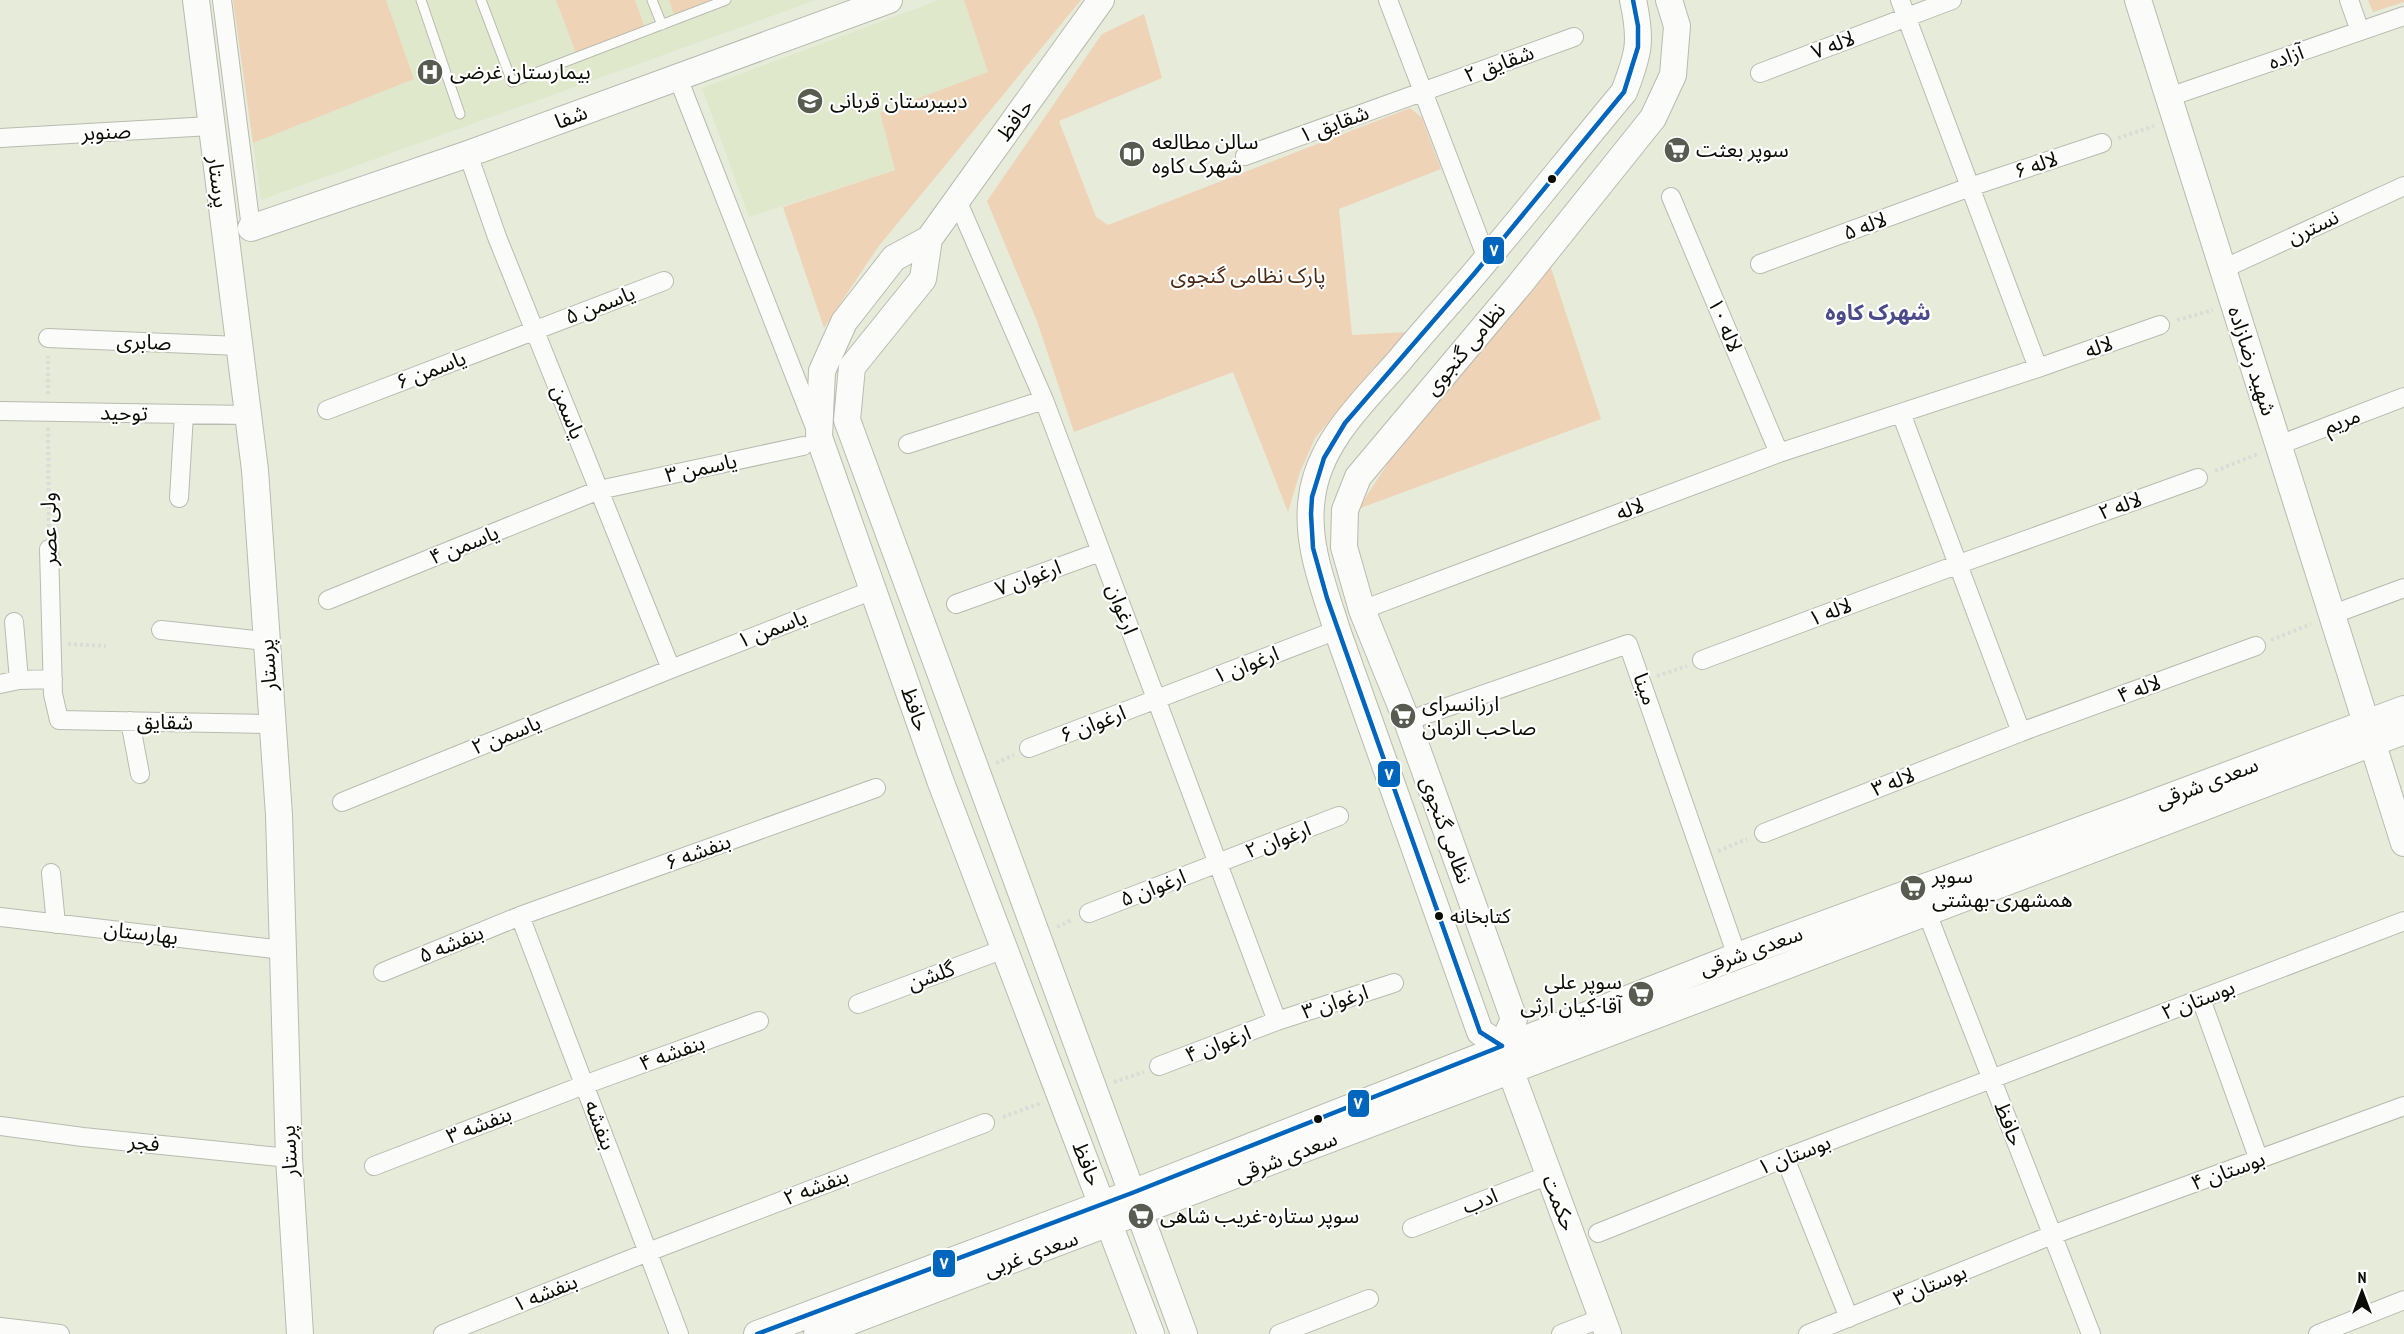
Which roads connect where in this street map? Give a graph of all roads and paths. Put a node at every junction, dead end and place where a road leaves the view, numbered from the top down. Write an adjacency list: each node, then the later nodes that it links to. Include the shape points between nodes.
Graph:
1 (196, 0): 25 (street, پرستار)
2 (222, 0): 34 (street)
3 (421, 0): 24 (lane)
4 (481, 0): 17 (lane, via 512,82)
5 (652, 0): 17 (lane)
6 (726, 0): 17 (lane)
7 (889, 0): 21 (street, شفا)
8 (1101, 0): 33 (street, حافظ)
9 (1388, 0): 22 (street)
10 (1633, 0): 36 (street, نظامی گنجوی, via 1639,29 1636,59 1624,92)
11 (1669, 0): 40 (street, نظامی گنجوی, via 1677,26 1673,75 1653,118)
12 (1952, 0): 15 (street, لاله ۷)
13 (2138, 0): 23 (street, شهید رضازاده)
14 (2349, 0): 18 (street)
15 (1903, 8): 20 (street, لاله ۷); 31 (street)
16 (2404, 16): 18 (street, آزاده)
17 (662, 25)
18 (2360, 31): 23 (street, آزاده)
19 (1574, 37): 22 (street, شقایق ۲)
20 (1760, 73)
21 (678, 78): 28 (street, شفا); 55 (street)
22 (1423, 92): 29 (street, شقایق ۱); 36 (street)
23 (2172, 108): 27 (path); 38 (street, شهید رضازاده)
24 (460, 114)
25 (212, 126): 26 (street, صنوبر); 45 (street, پرستار)
26 (0, 138)
27 (2103, 143): 31 (street, لاله ۶)
28 (468, 154): 34 (street, شفا); 43 (street, یاسمن)
29 (1245, 156)
30 (2401, 186): 38 (street, نسترن)
31 (1970, 187): 37 (street, لاله ۵); 46 (street)
32 (1671, 197): 58 (street, لاله ۱۰)
33 (957, 200): 35 (street, حافظ); 48 (street, ارغوان)
34 (251, 228)
35 (929, 239): 55 (street, حافظ, via 894,258 844,322 822,371); 65 (street, حافظ, via 923,279 852,367 847,420)
36 (1487, 259): 40 (street); 74 (street, نظامی گنجوی, via 1355,411 1333,439 1321,465 1311,497 1311,533)
37 (1760, 264)
38 (2223, 269): 41 (street, شهید رضازاده)
39 (664, 280): 43 (street, یاسمن ۵)
40 (1520, 284): 70 (street, نظامی گنجوی, via 1358,477 1345,510 1344,547)
41 (2234, 304): 42 (path); 57 (street, شهید رضازاده)
42 (2160, 325): 46 (street, لاله)
43 (535, 330): 49 (street, یاسمن ۶); 60 (street, یاسمن)
44 (48, 338): 45 (street, صابری); 51 (path, ولی عصر)
45 (239, 346): 54 (street, پرستار)
46 (2038, 368): 52 (street, لاله)
47 (2404, 397): 57 (street, مریم)
48 (1044, 400): 56 (street); 63 (street, ارغوان)
49 (327, 410)
50 (0, 411): 51 (street, توحید)
51 (48, 412): 53 (street, توحید); 62 (path, ولی عصر)
52 (1901, 413): 58 (street, لاله); 64 (street)
53 (184, 414): 54 (street, توحید); 61 (street)
54 (248, 415): 75 (street, پرستار)
55 (811, 442): 60 (street, یاسمن ۳); 67 (street, حافظ)
56 (908, 444)
57 (2279, 445): 59 (path); 71 (street, شهید رضازاده)
58 (1779, 453): 70 (street, لاله)
59 (2198, 478): 64 (street, لاله ۲)
60 (599, 490): 68 (street, یاسمن ۴); 80 (street, یاسمن)
61 (178, 498)
62 (49, 549): 76 (street, ولی عصر)
63 (1100, 552): 69 (street, ارغوان ۷); 85 (street, ارغوان)
64 (1959, 564): 79 (street, لاله ۱); 92 (street)
65 (903, 573): 67 (street); 95 (street, حافظ)
66 (2404, 588): 71 (street)
67 (873, 590): 80 (street, یاسمن ۱); 112 (street, حافظ)
68 (328, 600)
69 (957, 604)
70 (1362, 610): 89 (street, نظامی گنجوی)
71 (2331, 615): 78 (path); 93 (street, شهید رضازاده)
72 (14, 622): 82 (street)
73 (161, 630): 75 (street)
74 (1337, 630): 85 (street, ارغوان ۱); 121 (street, نظامی گنجوی, via 1480,1032)
75 (266, 641): 90 (street, پرستار)
76 (52, 643): 77 (path); 81 (street, ولی عصر)
77 (106, 646)
78 (2256, 646): 92 (street, لاله ۴)
79 (1702, 660): 83 (path)
80 (670, 669): 98 (street, یاسمن ۲)
81 (53, 679): 82 (street); 87 (street, ولی عصر)
82 (19, 680): 84 (street)
83 (1642, 682): 89 (street, مینا, via 1628,644); 102 (street, مینا)
84 (0, 684)
85 (1156, 700): 94 (street, ارغوان ۶); 103 (street, ارغوان)
86 (2404, 709): 93 (street, سعدی شرقی)
87 (58, 720): 88 (street, شقایق)
88 (130, 721): 90 (street, شقایق); 96 (street)
89 (1407, 721): 121 (street, نظامی گنجوی, via 1514,1019)
90 (272, 724): 113 (street, پرستار)
91 (2404, 731): 93 (street, سعدی شرقی)
92 (2021, 732): 100 (street, لاله ۳)
93 (2369, 733): 101 (street, شهید رضازاده); 106 (street, سعدی شرقی); 114 (street, سعدی شرقی, via 2129,812)
94 (1029, 748): 95 (path)
95 (976, 771): 111 (street, حافظ)
96 (140, 774)
97 (876, 788): 107 (street, بنفشه ۶)
98 (342, 802)
99 (1339, 816): 103 (street, ارغوان ۲)
100 (1764, 833): 102 (path)
101 (2404, 843)
102 (1703, 856): 114 (street, مینا)
103 (1218, 864): 105 (street, ارغوان ۵); 120 (street, ارغوان)
104 (51, 873): 110 (street)
105 (1089, 913): 111 (path)
106 (1927, 913): 123 (street, سعدی شرقی); 124 (street, حافظ)
107 (520, 916): 115 (street, بنفشه ۵); 125 (street, بنفشه)
108 (0, 917): 110 (street, بهارستان)
109 (2404, 921): 117 (street, بوستان ۲)
110 (56, 924): 113 (street, بهارستان)
111 (1037, 936): 126 (street, حافظ)
112 (1005, 949): 118 (street, گلشن); 127 (street, حافظ)
113 (283, 950): 131 (street, پرستار)
114 (1737, 956): 121 (street, سعدی شرقی)
115 (383, 972)
116 (1394, 983): 120 (street, ارغوان ۳)
117 (2201, 999): 124 (street, بوستان ۲); 133 (street)
118 (858, 1004)
119 (759, 1021): 125 (street, بنفشه ۴)
120 (1277, 1021): 122 (street, ارغوان ۴)
121 (1502, 1046): 123 (street, حکمت); 136 (street, سعدی شرقی)
122 (1160, 1066): 126 (path)
123 (1510, 1072): 135 (street, حکمت); 136 (street, سعدی شرقی)
124 (1991, 1079): 132 (street, بوستان ۱); 140 (street, حافظ)
125 (584, 1085): 134 (street, بنفشه ۳); 141 (street, بنفشه)
126 (1094, 1090): 136 (street, حافظ)
127 (1061, 1096): 129 (path); 137 (street, حافظ)
128 (2404, 1106): 133 (street, بوستان ۴)
129 (985, 1123): 141 (street, بنفشه ۲)
130 (0, 1126): 131 (street, فجر)
131 (289, 1158): 148 (street, پرستار)
132 (1785, 1158): 139 (street, بوستان ۱); 144 (street)
133 (2259, 1160): 140 (street, بوستان ۴)
134 (374, 1166)
135 (1549, 1175): 138 (street, ادب); 145 (street, حکمت)
136 (1135, 1203): 137 (street, سعدی شرقی); 154 (street, حافظ)
137 (1106, 1214): 151 (street, سعدی غربی); 152 (street, سعدی غربی); 153 (street, حافظ)
138 (1412, 1228)
139 (1598, 1233)
140 (2052, 1235): 144 (street, بوستان ۳); 158 (street, حافظ)
141 (648, 1251): 149 (street, بنفشه ۱); 150 (street, بنفشه)
142 (1369, 1299): 155 (street)
143 (2404, 1300): 159 (street)
144 (1849, 1317): 157 (street, بوستان ۳)
145 (1605, 1326): 156 (street)
146 (0, 1327): 147 (street)
147 (60, 1334)
148 (300, 1334)
149 (443, 1334)
150 (680, 1334)
151 (757, 1334)
152 (817, 1334)
153 (1152, 1334)
154 (1184, 1334)
155 (1279, 1334)
156 (1561, 1334)
157 (1809, 1334)
158 (2091, 1334)
159 (2318, 1334)

